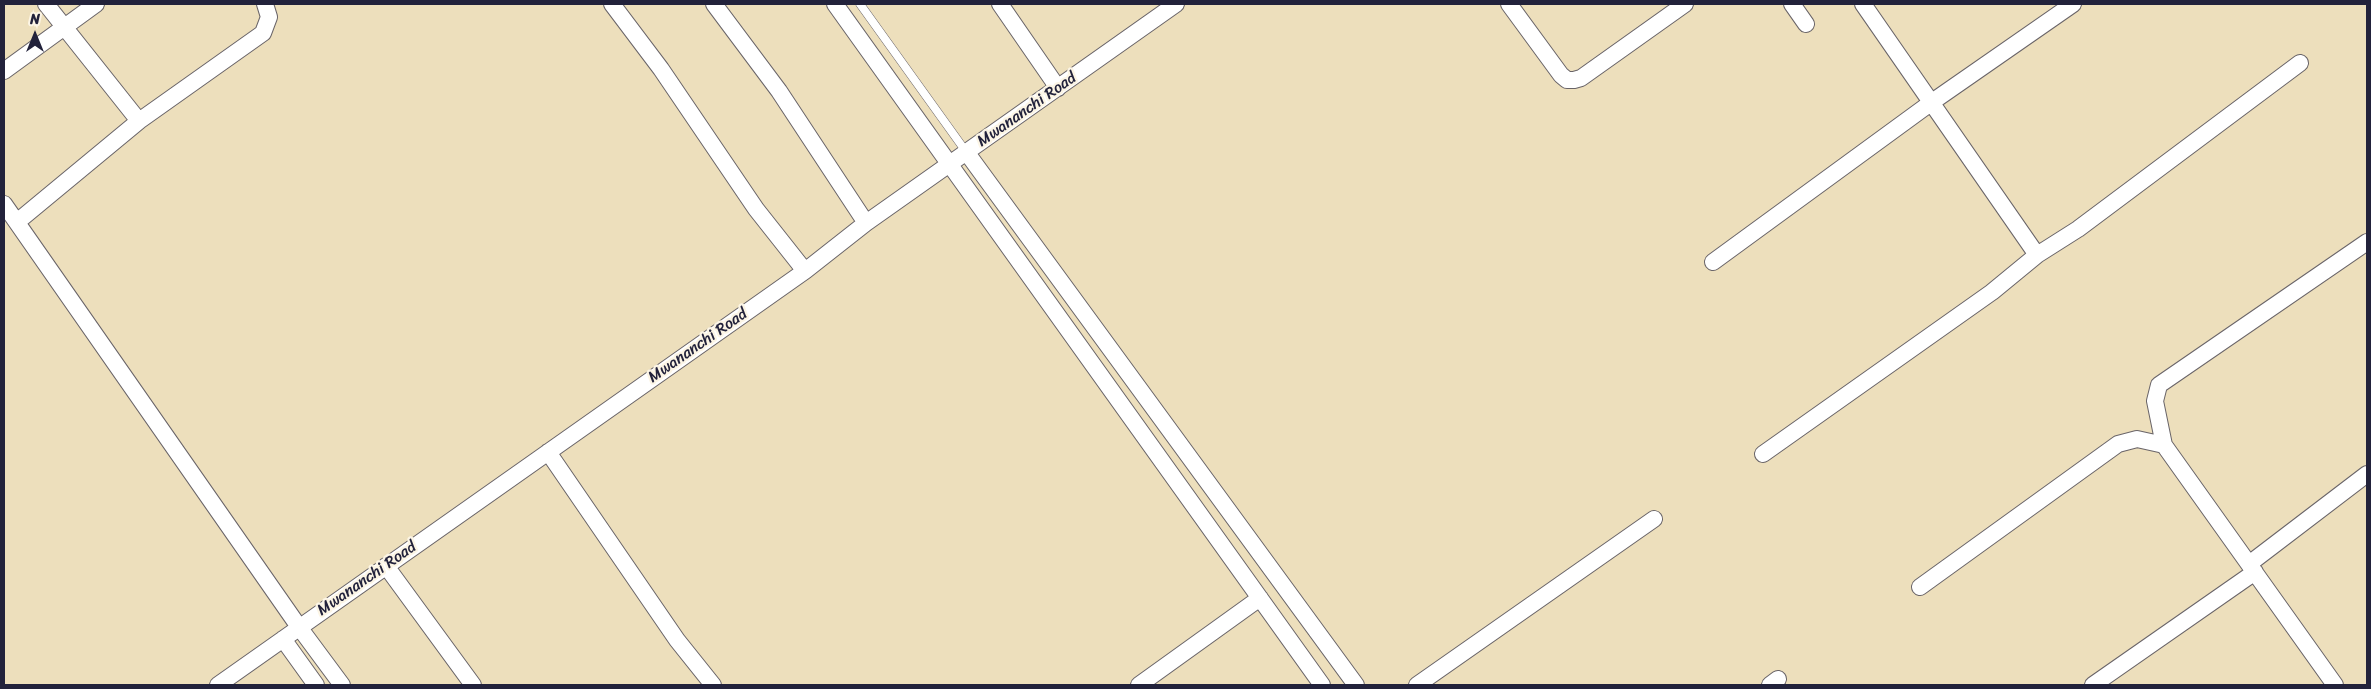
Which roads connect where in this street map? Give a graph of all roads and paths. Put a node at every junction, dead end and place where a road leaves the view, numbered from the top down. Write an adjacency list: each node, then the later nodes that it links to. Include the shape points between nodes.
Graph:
1 (46, 4): 16 (street)
2 (96, 4): 16 (street)
3 (265, 4): 21 (street, via 269,16 263,33)
4 (612, 4): 30 (street, via 661,69 756,209)
5 (714, 4): 26 (street, via 779,90)
6 (835, 4): 23 (street)
7 (860, 4): 22 (lane)
8 (1000, 4): 19 (street)
9 (1176, 4): 19 (street, Mwananchi Road)
10 (1508, 4): 14 (street, via 1567,80 1581,78)
11 (1792, 4): 15 (street)
12 (1863, 4): 20 (street)
13 (2073, 4): 20 (street)
14 (1681, 5)
15 (1806, 24)
16 (63, 26): 18 (street); 21 (street)
17 (2300, 63): 28 (street, via 2078,229)
18 (4, 71)
19 (1058, 88): 22 (street, Mwananchi Road)
20 (1932, 102): 28 (street); 29 (street)
21 (140, 121): 25 (street)
22 (967, 153): 23 (street, Mwananchi Road); 49 (street)
23 (949, 166): 26 (street, Mwananchi Road); 39 (street)
24 (4, 204): 25 (street)
25 (17, 222): 40 (street)
26 (866, 223): 30 (street, Mwananchi Road)
27 (2367, 242): 31 (street, via 2159,385 2155,401)
28 (2037, 255): 33 (street, via 1992,292)
29 (1713, 262)
30 (805, 271): 32 (street, Mwananchi Road)
31 (2164, 445): 37 (street); 38 (street, via 2138,439 2118,444)
32 (548, 452): 36 (street, Mwananchi Road); 46 (street, via 677,640)
33 (1763, 454)
34 (2367, 474): 37 (street)
35 (1654, 519): 50 (street)
36 (386, 566): 40 (street, Mwananchi Road); 45 (street)
37 (2252, 568): 51 (street); 52 (street)
38 (1920, 587)
39 (1260, 598): 47 (street); 48 (street)
40 (299, 627): 41 (street, Mwananchi Road); 44 (street)
41 (284, 638): 42 (street, Mwananchi Road); 43 (street)
42 (218, 685)
43 (316, 685)
44 (342, 685)
45 (473, 685)
46 (713, 685)
47 (1139, 685)
48 (1322, 685)
49 (1356, 685)
50 (1417, 685)
51 (2093, 685)
52 (2335, 685)

